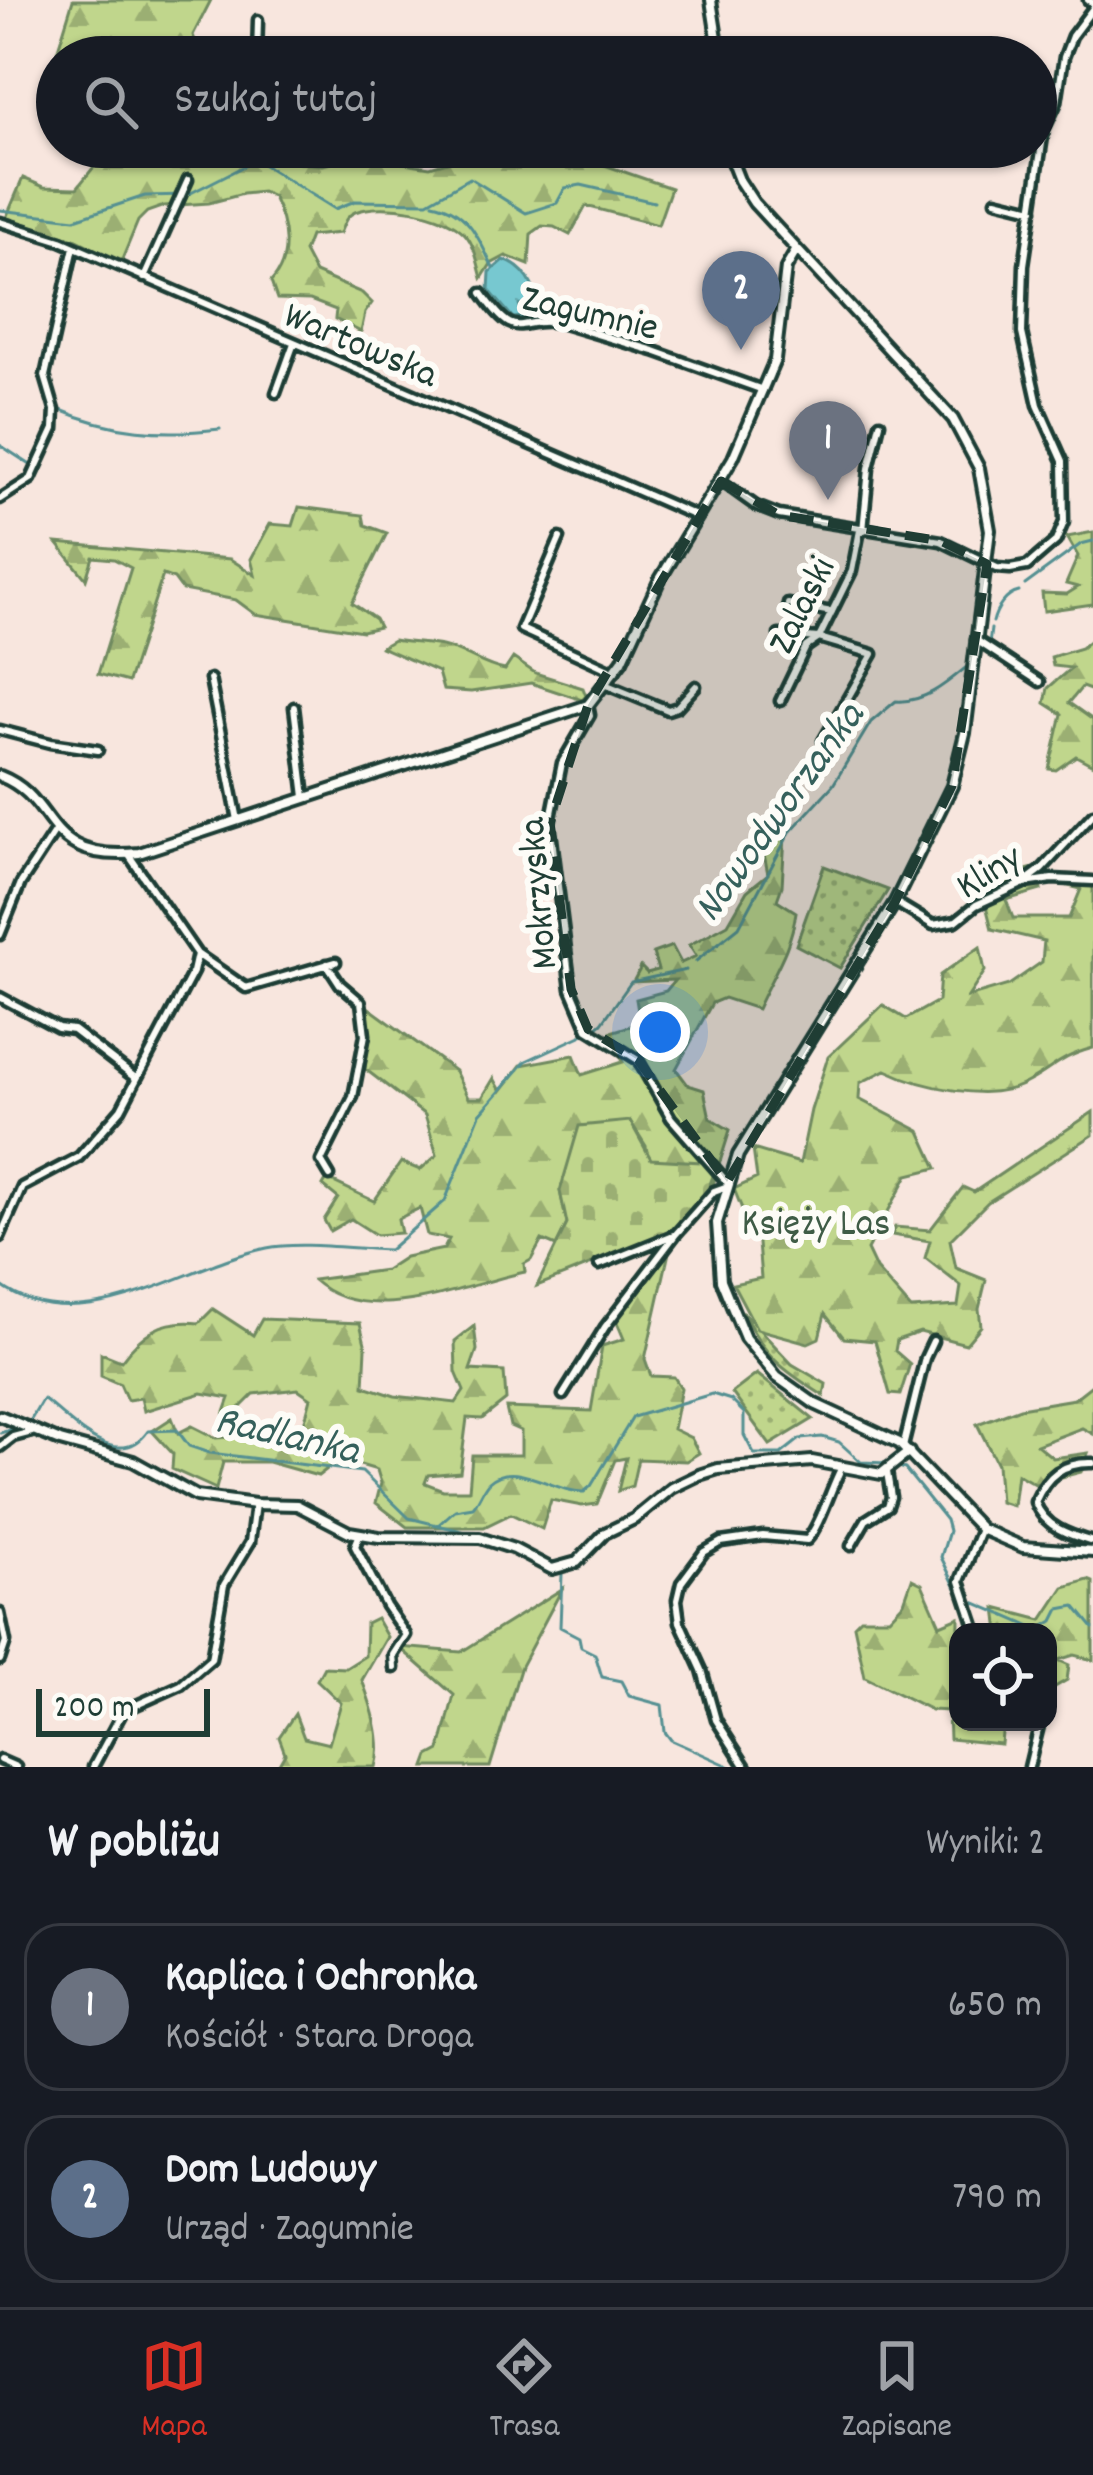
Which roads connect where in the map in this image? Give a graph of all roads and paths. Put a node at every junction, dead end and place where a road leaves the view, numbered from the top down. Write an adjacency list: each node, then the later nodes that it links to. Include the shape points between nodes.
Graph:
1 (711, 0): 5 (street)
2 (1091, 3): 6 (street, via 1064,57)
3 (258, 20): 4 (street)
4 (258, 36)
5 (717, 36)
6 (1057, 99)
7 (736, 168): 14 (street, via 752,201)
8 (1039, 168): 11 (street)
9 (188, 180): 15 (street)
10 (996, 200): 11 (street)
11 (1033, 209): 26 (street, via 1022,334 1039,405 1062,452 1064,522 1056,541 1027,566)
12 (0, 222): 13 (street, Wartowska)
13 (74, 247): 15 (street, Wartowska); 22 (street, via 44,376 54,429 31,479)
14 (796, 251): 18 (street); 26 (street, via 970,445 989,508)
15 (144, 278): 17 (street, Wartowska)
16 (482, 293): 18 (street, Zagumnie, via 514,326 560,323)
17 (294, 343): 19 (street); 23 (street, Wartowska)
18 (763, 390): 21 (street)
19 (276, 393)
20 (880, 423): 24 (street, Zalaski)
21 (721, 482): 23 (street); 24 (street, via 768,512)
22 (0, 499)
23 (700, 517): 32 (street, via 658,581)
24 (861, 530): 26 (street, via 941,542); 28 (street, Zalaski)
25 (560, 538): 32 (street, via 521,629)
26 (987, 563): 31 (street)
27 (788, 604): 28 (street)
28 (832, 612): 30 (street, Zalaski)
29 (778, 635): 30 (street)
30 (819, 638): 37 (street, Zalaski, via 806,646); 41 (street, via 873,654)
31 (976, 640): 34 (street); 51 (street, via 957,769)
32 (615, 672): 35 (street)
33 (210, 680): 46 (street)
34 (1040, 682)
35 (607, 685): 36 (street, via 668,710); 38 (street)
36 (696, 686)
37 (781, 700)
38 (588, 705): 44 (street); 59 (street, Mokrzyska, via 562,763 550,823 571,989 588,1029 638,1060 671,1118)
39 (294, 707): 44 (street)
40 (0, 730): 42 (street)
41 (824, 741)
42 (98, 750)
43 (0, 776): 47 (street)
44 (305, 797): 46 (street)
45 (1093, 814): 50 (street, Kliny)
46 (238, 820): 48 (street)
47 (55, 831): 48 (street, via 86,849); 52 (street)
48 (128, 854): 53 (street)
49 (1093, 881): 50 (street)
50 (1022, 884): 51 (street, Kliny, via 933,925)
51 (896, 902): 59 (street, via 757,1119)
52 (0, 935)
53 (197, 954): 55 (street, via 246,988); 57 (street)
54 (336, 962): 55 (street)
55 (327, 964): 58 (street, via 361,1001 364,1034 349,1108 321,1161)
56 (0, 997): 57 (street, via 73,1030)
57 (135, 1078): 61 (street, via 121,1109 79,1157 22,1187)
58 (330, 1176)
59 (726, 1185): 60 (street); 68 (street, via 716,1235 721,1280 753,1350 800,1395)
60 (676, 1234): 62 (street); 64 (street)
61 (0, 1237)
62 (599, 1265)
63 (933, 1341): 68 (street)
64 (563, 1395)
65 (0, 1416): 66 (street)
66 (32, 1430): 67 (street); 72 (street, via 133,1461 196,1496)
67 (0, 1447)
68 (906, 1449): 71 (street); 73 (street)
69 (1093, 1462): 75 (street, via 1057,1470 1035,1502 1040,1516 1066,1534)
70 (842, 1467): 71 (street); 74 (street, via 812,1462 699,1475 605,1533 577,1562 552,1569 480,1538); 86 (street, via 807,1540 722,1543 704,1552 681,1583 680,1622 716,1720)
71 (892, 1468): 76 (street, via 888,1506 866,1520)
72 (255, 1504): 74 (street, via 297,1505); 85 (street, via 250,1542 224,1585 211,1659 181,1685 122,1711)
73 (981, 1528): 77 (street, via 1023,1547); 79 (street, via 960,1581)
74 (360, 1534): 81 (street, via 356,1546 406,1635)
75 (1093, 1542)
76 (851, 1546)
77 (1093, 1552)
78 (0, 1613): 80 (street)
79 (973, 1623)
80 (0, 1660)
81 (394, 1668)
82 (1038, 1731): 87 (street)
83 (0, 1760): 84 (street)
84 (16, 1767)
85 (92, 1767)
86 (746, 1767)
87 (1029, 1767)

